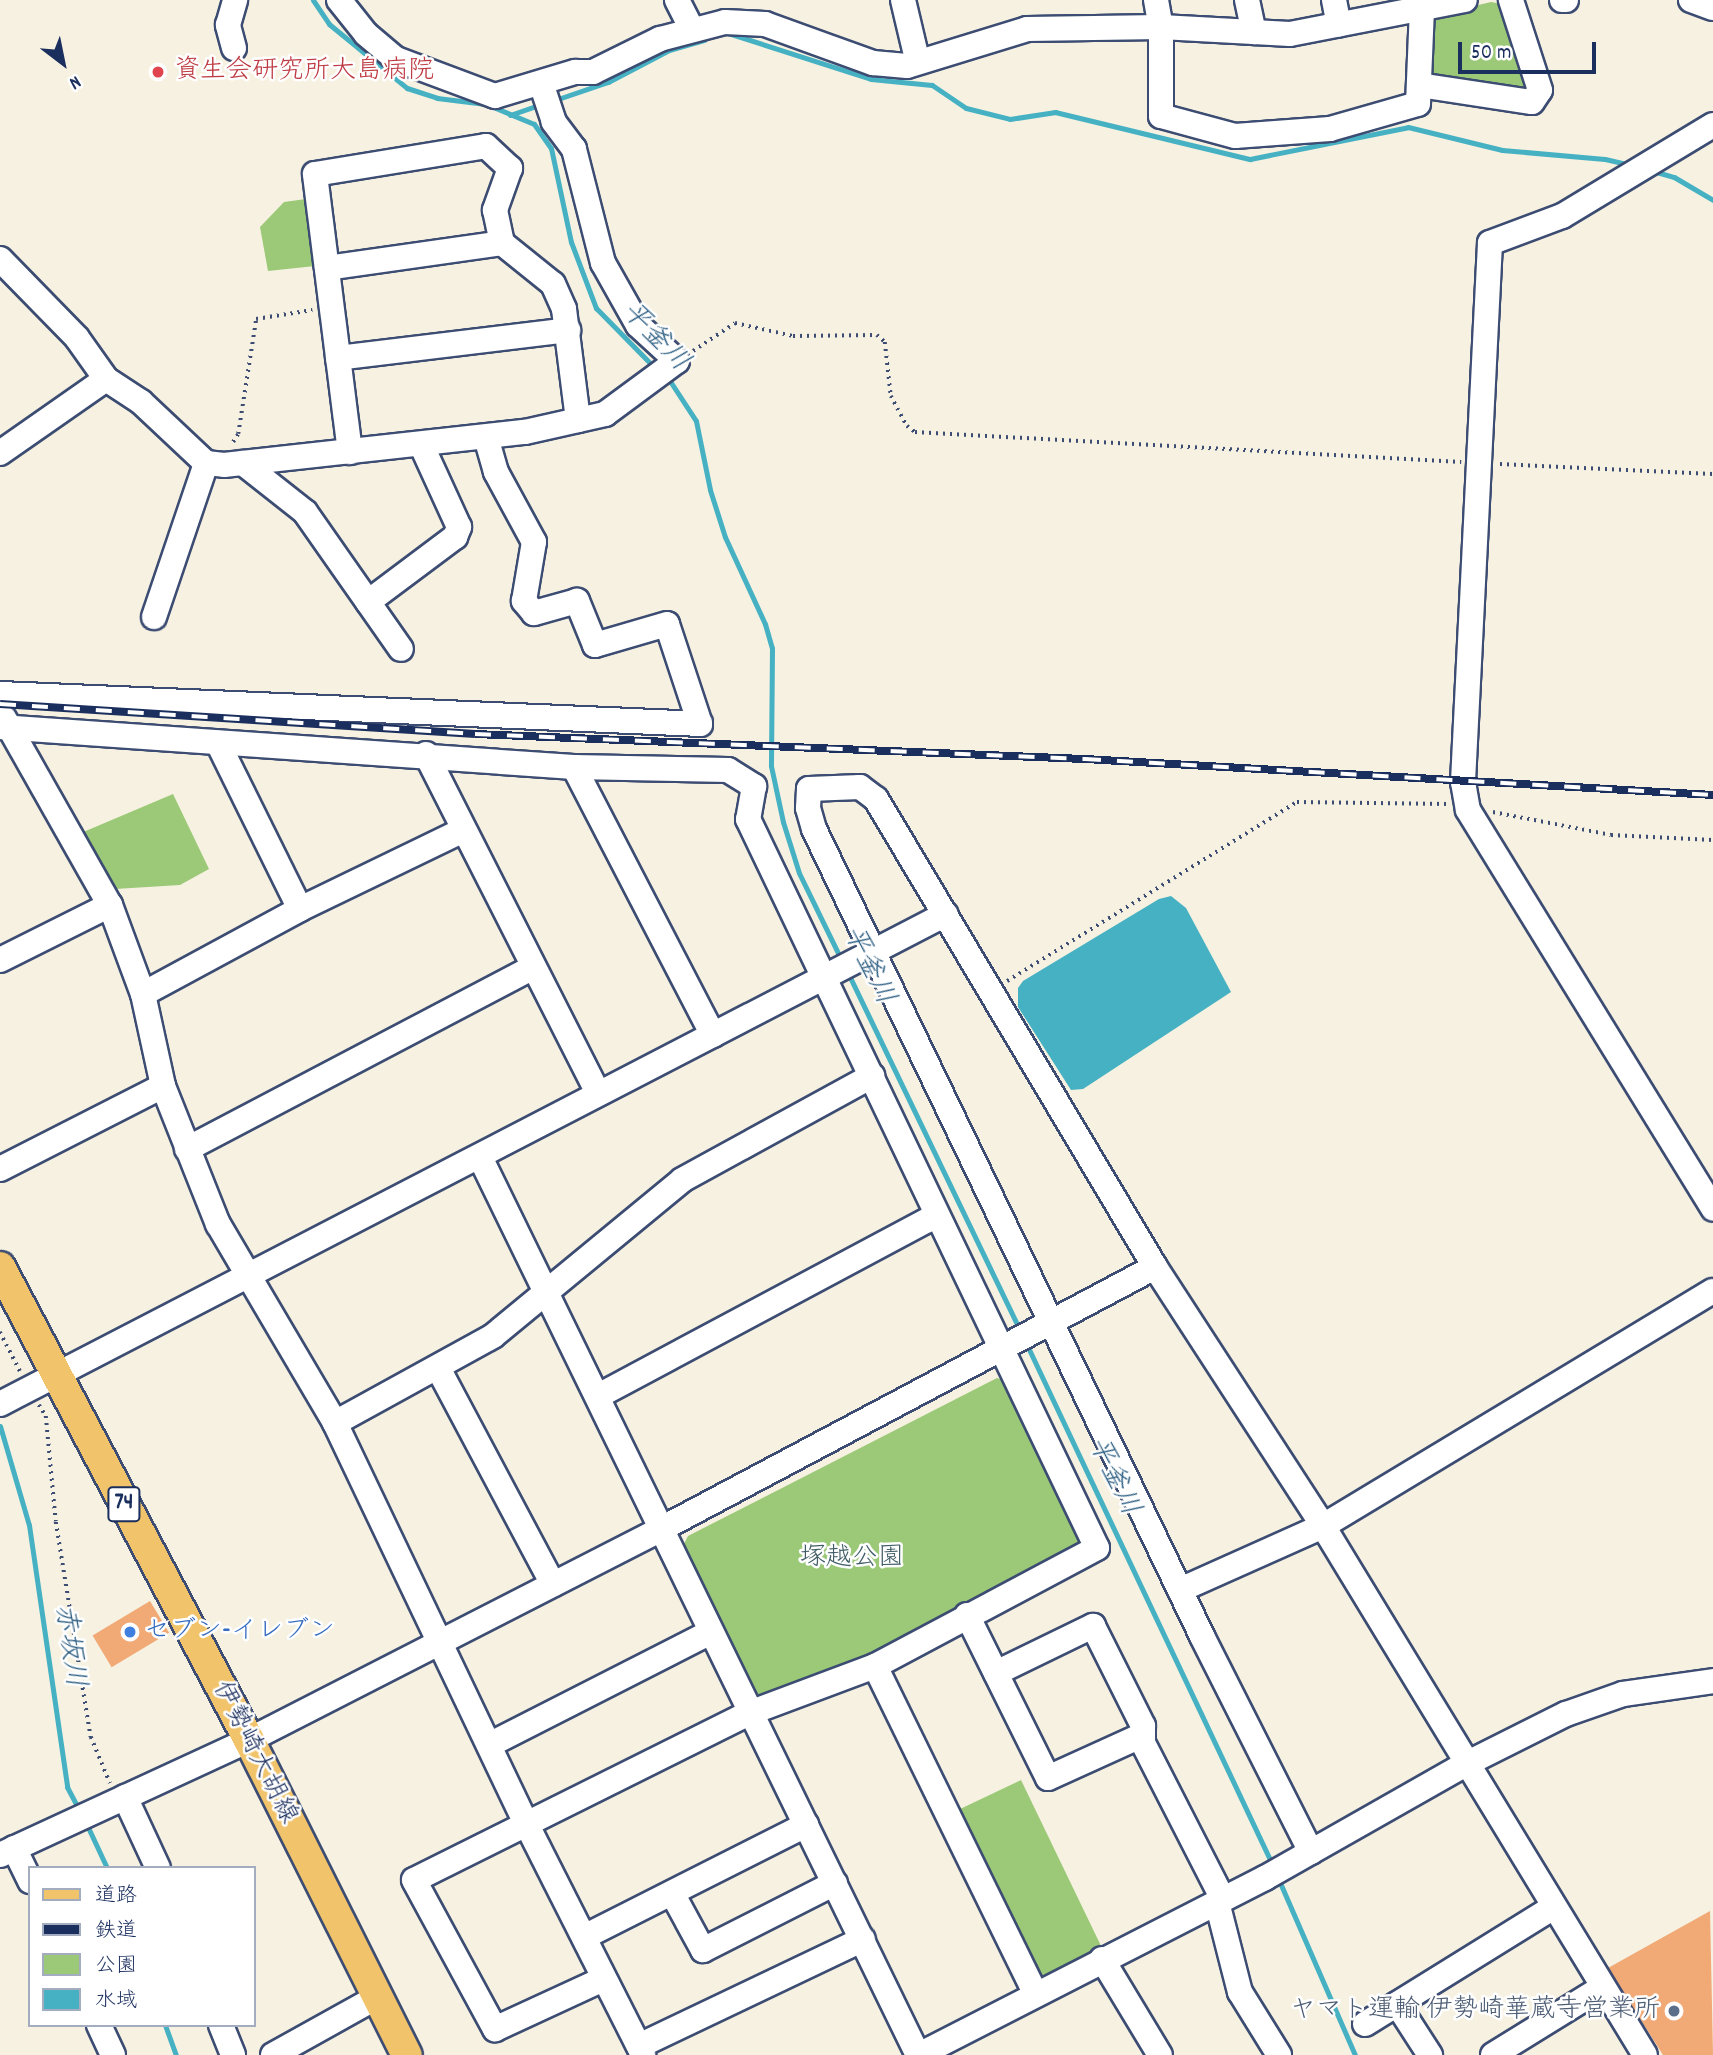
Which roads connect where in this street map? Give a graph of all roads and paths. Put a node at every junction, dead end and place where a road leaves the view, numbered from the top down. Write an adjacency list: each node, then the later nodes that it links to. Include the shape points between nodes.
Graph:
1 (235, 0): 17 (street, via 228,25)
2 (340, 0): 19 (street, via 366,34 396,60 495,96)
3 (677, 0): 14 (street)
4 (903, 0): 18 (street)
5 (1156, 0): 15 (street)
6 (1247, 0): 16 (street)
7 (1335, 0): 13 (street)
8 (1511, 0): 20 (street, via 1540,90 1532,102)
9 (1691, 0): 11 (street)
10 (1457, 1): 12 (street)
11 (1713, 8)
12 (1422, 9): 13 (street); 20 (street)
13 (1339, 25): 16 (street, via 1290,34)
14 (691, 27): 18 (street, via 725,22 765,24 873,63 907,66); 19 (street, via 611,65)
15 (1161, 27): 16 (street); 18 (street, via 1027,29); 20 (street, via 1161,116 1236,135 1330,129 1418,104)
16 (1254, 32)
17 (234, 48)
18 (917, 59)
19 (541, 83): 28 (street, via 554,122 574,149 603,263)
20 (1419, 85)
21 (1713, 125): 36 (street, via 1562,216 1490,243)
22 (502, 243): 24 (street); 24 (street, via 495,210 510,167 486,146 315,174); 26 (street, via 553,284)
23 (0, 259): 29 (street, via 77,338)
24 (327, 268): 25 (street)
25 (332, 308): 27 (street); 35 (path, via 256,319 238,434)
26 (568, 330): 27 (street); 30 (street)
27 (338, 358): 33 (street)
28 (668, 368): 30 (street, via 605,414); 36 (path, via 735,323 793,336 877,335 886,341 891,396 915,432)
29 (106, 379): 34 (street); 35 (street)
30 (578, 420): 31 (street)
31 (486, 437): 32 (street); 41 (street, via 496,472 534,542 524,601 534,613 577,601 595,645 667,624 700,724)
32 (421, 444): 33 (street); 38 (street, via 459,527 456,537)
33 (350, 452): 35 (street)
34 (0, 453)
35 (223, 463): 38 (street, via 304,512); 39 (street)
36 (1477, 463): 37 (path); 46 (street, via 1463,782)
37 (1713, 474)
38 (368, 602): 40 (street)
39 (154, 617)
40 (401, 649)
41 (0, 694)
42 (4, 722): 43 (street); 49 (street)
43 (218, 743): 44 (street); 50 (street)
44 (426, 754): 45 (street); 47 (street)
45 (574, 767): 55 (street, via 729,770 754,786 748,819); 58 (street)
46 (1466, 805): 48 (path, via 1611,835); 56 (path, via 1297,802); 65 (street)
47 (461, 831): 50 (street); 54 (street)
48 (1713, 840)
49 (110, 905): 53 (street); 57 (street)
50 (300, 909): 57 (street)
51 (946, 914): 52 (street); 52 (street, via 872,793 860,787 809,789 810,819); 56 (street)
52 (870, 951): 55 (street); 72 (street)
53 (0, 960)
54 (533, 967): 61 (street); 62 (street)
55 (826, 974): 58 (street); 59 (street)
56 (992, 990): 68 (street)
57 (143, 994): 60 (street)
58 (713, 1035): 61 (street)
59 (872, 1076): 66 (street); 70 (street, via 681,1180)
60 (163, 1086): 62 (street); 64 (street)
61 (598, 1093): 63 (street)
62 (187, 1149): 69 (street, via 218,1224)
63 (480, 1157): 69 (street); 70 (street)
64 (0, 1169)
65 (1713, 1209)
66 (937, 1215): 74 (street); 78 (street)
67 (0, 1267): 76 (main road, 伊勢崎大胡線 / 74)
68 (1155, 1267): 72 (street); 81 (street)
69 (248, 1277): 76 (street); 80 (street)
70 (547, 1288): 75 (street, via 493,1336); 78 (street)
71 (1713, 1291): 81 (street)
72 (1045, 1323): 74 (street); 84 (street)
73 (0, 1332): 77 (path)
74 (1003, 1344): 82 (street); 85 (street, via 1097,1548)
75 (438, 1367): 80 (street); 83 (street)
76 (54, 1373): 77 (street); 93 (main road, 伊勢崎大胡線 / 74)
77 (26, 1389): 79 (street); 96 (path, via 46,1416 56,1522 91,1737)
78 (600, 1395): 82 (street)
79 (0, 1404)
80 (335, 1423): 87 (street)
81 (1323, 1526): 84 (street); 95 (street)
82 (663, 1528): 83 (street); 86 (street)
83 (553, 1584): 87 (street)
84 (1180, 1590): 100 (street)
85 (967, 1615): 88 (street); 89 (street)
86 (711, 1632): 91 (street); 94 (street)
87 (439, 1641): 93 (street); 94 (street)
88 (874, 1665): 91 (street); 112 (street)
89 (996, 1673): 92 (street, via 1048,1778); 92 (street, via 1093,1626)
90 (1713, 1681): 95 (street, via 1597,1701)
91 (749, 1713): 97 (street); 98 (street)
92 (1143, 1735): 105 (street)
93 (249, 1740): 96 (street); 113 (main road, 伊勢崎大胡線 / 74)
94 (489, 1745): 97 (street)
95 (1466, 1764): 100 (street); 106 (street)
96 (121, 1799): 99 (street); 101 (street)
97 (527, 1825): 107 (street); 110 (street, via 414,1880 495,2029)
98 (806, 1825): 103 (street); 104 (street)
99 (7, 1852): 102 (street)
100 (1303, 1857): 105 (street)
101 (157, 1866)
102 (28, 1878)
103 (835, 1883): 104 (street, via 703,1950); 108 (street)
104 (672, 1893): 107 (street)
105 (1220, 1900): 109 (street); 126 (street, via 1240,1992)
106 (1554, 1907): 111 (street); 114 (street)
107 (584, 1937): 110 (street)
108 (863, 1939): 118 (street); 124 (street)
109 (1102, 1959): 112 (street); 125 (street)
110 (603, 1979): 118 (street)
111 (1603, 1987): 119 (street); 128 (street)
112 (1035, 1993): 124 (street)
113 (377, 1997): 122 (street); 123 (main road, 伊勢崎大胡線 / 74)
114 (1397, 2004): 115 (street); 127 (street)
115 (1365, 2024)
116 (100, 2027): 120 (street)
117 (221, 2027): 121 (street)
118 (641, 2051)
119 (1507, 2051)
120 (113, 2055)
121 (233, 2055)
122 (273, 2055)
123 (407, 2055)
124 (919, 2055)
125 (1160, 2055)
126 (1279, 2055)
127 (1430, 2055)
128 (1645, 2055)

